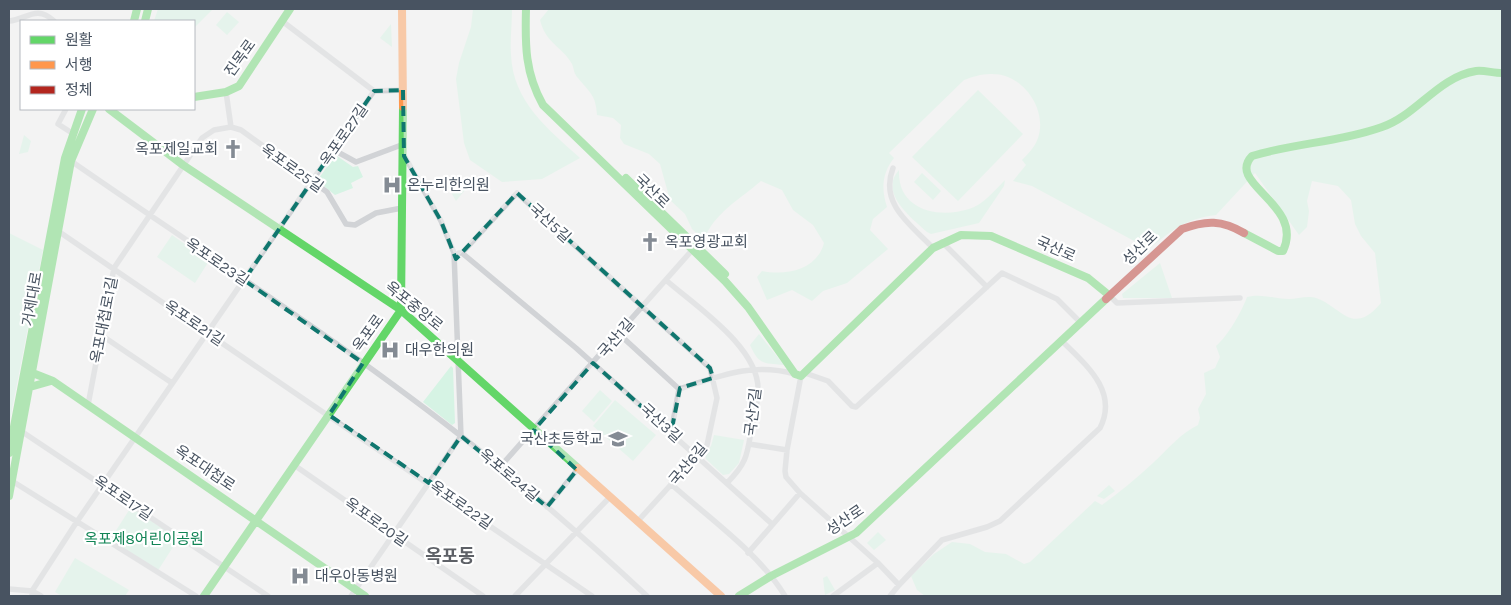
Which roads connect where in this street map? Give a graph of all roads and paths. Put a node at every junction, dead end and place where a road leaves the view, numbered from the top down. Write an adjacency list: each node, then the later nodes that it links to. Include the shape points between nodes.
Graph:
1 (290, 9): 7 (street, 진목로)
2 (402, 9): 9 (street, 옥포로)
3 (526, 9): 31 (street, 국산로, via 524,54 527,73 543,105)
4 (530, 9): 31 (street, 국산로, via 531,73 547,103)
5 (52, 20): 6 (street, via 31,12)
6 (9, 21)
7 (282, 21): 10 (street); 11 (street, 진목로, via 242,84)
8 (1502, 73): 39 (street, 성산로, via 1477,71 1446,82 1403,118 1382,127 1252,156 1246,171 1271,199 1283,219 1287,238 1283,251 1269,248 1223,221 1197,222 1170,239)
9 (402, 90): 10 (street, 옥포로27길); 19 (street, 옥포로)
10 (374, 91): 20 (street, 옥포로27길)
11 (226, 92): 12 (street, 진목로); 17 (street)
12 (195, 97)
13 (65, 110): 18 (street, via 58,124)
14 (82, 110): 18 (street, 거제대로)
15 (93, 110): 22 (street, 거제대로)
16 (110, 110): 23 (street, 옥포중앙로)
17 (232, 127): 23 (street, 옥포대첩로1길, via 209,133); 25 (street, 옥포로25길, via 241,130)
18 (72, 133): 53 (street, 거제대로)
19 (404, 144): 20 (street, via 356,162); 21 (street, 옥포로)
20 (334, 150): 25 (street, 옥포로27길)
21 (404, 156): 26 (street, 옥포로); 33 (street, via 441,221)
22 (70, 161): 27 (street, 옥포로23길); 29 (street, 거제대로)
23 (183, 165): 27 (street, 옥포대첩로1길); 28 (street, 옥포중앙로)
24 (893, 168): 32 (street, via 888,188 895,208)
25 (311, 182): 26 (street, 옥포로25길, via 327,192 342,219 350,225 376,213); 28 (street, 옥포로27길)
26 (402, 208): 42 (street, 옥포로)
27 (148, 215): 35 (street, 옥포대첩로1길); 36 (street, 옥포로23길)
28 (280, 228): 36 (street, 옥포로27길); 42 (street, 옥포중앙로)
29 (58, 231): 35 (street, 옥포로21길); 48 (street, 거제대로)
30 (942, 242): 32 (street, 국산로); 38 (street); 39 (street, 국산로, via 958,234 991,236 1088,278)
31 (695, 247): 37 (street, 국산1길); 54 (street, 국산로, via 752,305)
32 (934, 248): 54 (street, 국산로)
33 (454, 253): 34 (street); 49 (street)
34 (462, 253): 41 (street, 국산5길, via 517,193); 51 (street, 국산3길)
35 (114, 268): 44 (street, 옥포로21길); 46 (street, 옥포대첩로1길)
36 (244, 280): 44 (street, 옥포로27길); 50 (street, 옥포로23길)
37 (667, 280): 41 (street, 국산1길); 52 (street, 국산7길, via 736,341)
38 (986, 287): 43 (street, via 1002,273 1006,274 1058,299); 54 (street, via 856,407 828,381)
39 (1110, 296): 40 (street, via 1117,303); 43 (street, 성산로)
40 (1240, 298)
41 (643, 307): 45 (street, 국산1길); 55 (street, 국산6길, via 710,368)
42 (401, 310): 49 (street, 옥포중앙로); 50 (street, 옥포로)
43 (1080, 322): 47 (street, 성산로)
44 (208, 332): 57 (street, 옥포로27길); 61 (street, 옥포로21길)
45 (619, 334): 51 (street, 국산1길); 59 (street)
46 (101, 335): 57 (street); 60 (street, 옥포대첩로1길)
47 (1062, 340): 89 (street, 성산로, via 872,519); 95 (street, via 1094,375 1105,393 1106,412 1100,428 1000,521 942,540)
48 (36, 360): 53 (street, 거제대로); 56 (street)
49 (459, 362): 62 (street, 옥포중앙로); 65 (street)
50 (363, 363): 61 (street, 옥포로); 65 (street, 옥포로24길)
51 (593, 363): 62 (street, 국산1길); 64 (street, 국산3길)
52 (755, 368): 54 (street); 55 (street); 67 (street, 국산7길, via 758,391)
53 (29, 371): 56 (street, 옥포대첩로); 58 (street, 거제대로); 69 (street, 거제대로)
54 (800, 374): 68 (street)
55 (713, 378): 59 (street); 70 (street, 국산6길, via 717,398 707,445)
56 (52, 381): 58 (street); 60 (street, 옥포대첩로)
57 (172, 383): 66 (street, 옥포로27길)
58 (30, 387): 63 (street, 거제대로)
59 (679, 389): 64 (street)
60 (88, 405): 66 (street, 옥포대첩로)
61 (329, 415): 71 (street, 옥포로); 75 (street, 옥포로22길)
62 (534, 430): 72 (street, 국산1길); 73 (street, 옥포중앙로)
63 (21, 431): 74 (street, 거제대로); 77 (street, 옥포로17길)
64 (671, 433): 70 (street, 국산3길)
65 (461, 436): 72 (street, 옥포로24길); 75 (street)
66 (136, 437): 77 (street, 옥포로27길); 83 (street, 옥포대첩로)
67 (749, 444): 68 (street); 76 (street, 국산7길, via 744,464)
68 (787, 450): 79 (street, via 786,477)
69 (9, 453)
70 (698, 456): 76 (street, 국산3길); 78 (street, 국산6길)
71 (294, 466): 83 (street, 옥포로); 88 (street, 옥포로20길)
72 (499, 468): 82 (street, 옥포로24길)
73 (577, 470): 81 (street, 옥포중앙로); 82 (street)
74 (12, 481): 80 (street, 거제대로); 85 (street)
75 (428, 483): 88 (street); 92 (street, 옥포로22길)
76 (727, 483): 86 (street, 국산3길)
77 (103, 484): 85 (street, 옥포로27길); 93 (street, 옥포로17길)
78 (671, 484): 84 (street, 국산6길); 90 (street)
79 (800, 493): 86 (street); 89 (street)
80 (9, 496)
81 (608, 498): 84 (street, 옥포중앙로); 87 (street)
82 (547, 507): 87 (street, 옥포로24길)
83 (256, 519): 93 (street, 옥포로); 97 (street, 옥포대첩로)
84 (637, 522): 108 (street, 옥포중앙로)
85 (76, 523): 98 (street, 옥포로27길); 100 (street)
86 (772, 524): 90 (street)
87 (576, 531): 92 (street); 107 (street, 옥포로24길)
88 (394, 534): 97 (street); 104 (street, 옥포로20길)
89 (848, 537): 91 (street); 94 (street, 성산로)
90 (748, 553): 94 (street)
91 (878, 563): 95 (street); 111 (street)
92 (545, 564): 105 (street); 106 (street, 옥포로22길)
93 (224, 566): 101 (street, 옥포로); 102 (street, 옥포로17길)
94 (772, 576): 109 (street, 성산로); 110 (street)
95 (899, 585): 112 (street)
96 (9, 589): 98 (street)
97 (353, 593): 103 (street, 옥포대첩로)
98 (32, 594): 99 (street)
99 (41, 596)
100 (196, 596)
101 (204, 596)
102 (268, 596)
103 (365, 596)
104 (483, 596)
105 (515, 596)
106 (592, 596)
107 (647, 596)
108 (721, 596)
109 (739, 596)
110 (785, 596)
111 (832, 596)
112 (890, 596)

